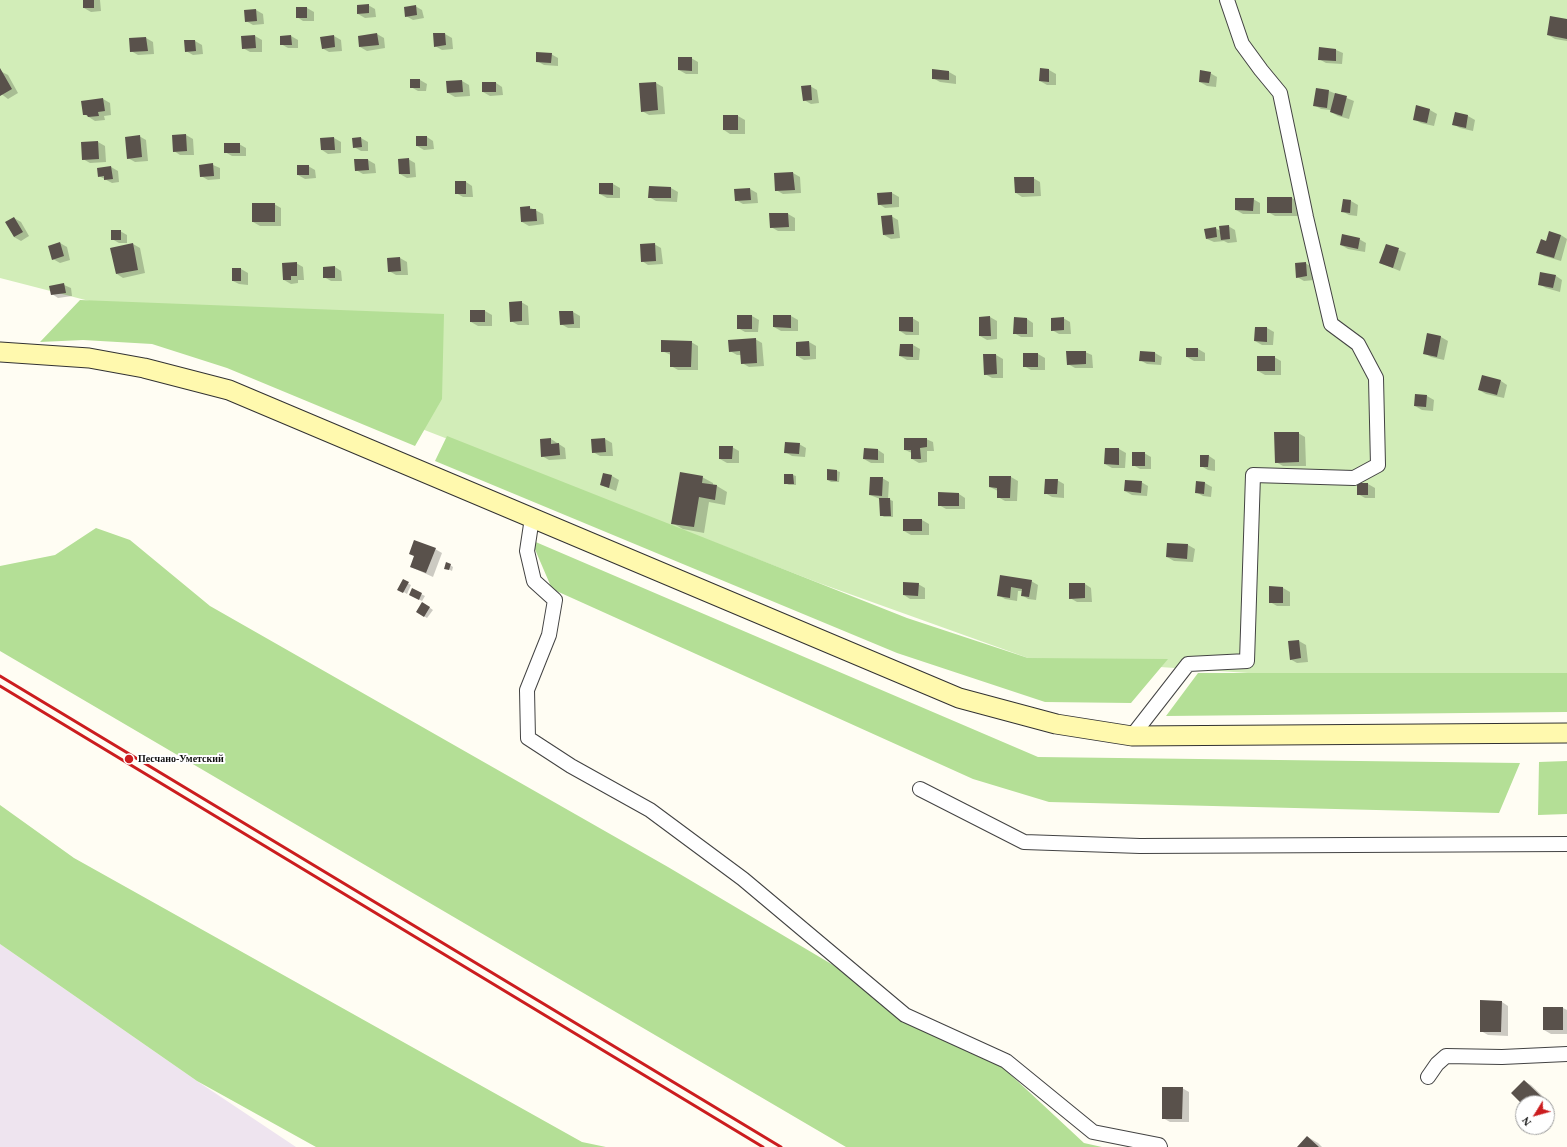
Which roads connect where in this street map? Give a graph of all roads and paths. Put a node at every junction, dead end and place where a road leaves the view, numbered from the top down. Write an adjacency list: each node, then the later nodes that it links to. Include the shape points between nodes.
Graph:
1 (1227, 0): 5 (street, via 1242,44 1280,93 1331,324 1358,344 1376,378 1378,465 1354,478 1253,475 1247,661 1188,664)
2 (0, 352): 3 (main road, via 89,358 144,368 229,390)
3 (532, 518): 5 (main road, via 959,698 1056,724); 10 (street, via 527,551 534,581 555,600 549,635 527,690 528,738 571,766 650,810 743,880 905,1015 1006,1060 1093,1132)
4 (1567, 733): 5 (main road)
5 (1132, 736)
6 (920, 789): 7 (street, via 1024,842 1140,846)
7 (1567, 844)
8 (1567, 1054): 9 (street, via 1446,1056 1436,1064)
9 (1428, 1077)
10 (1160, 1147)

